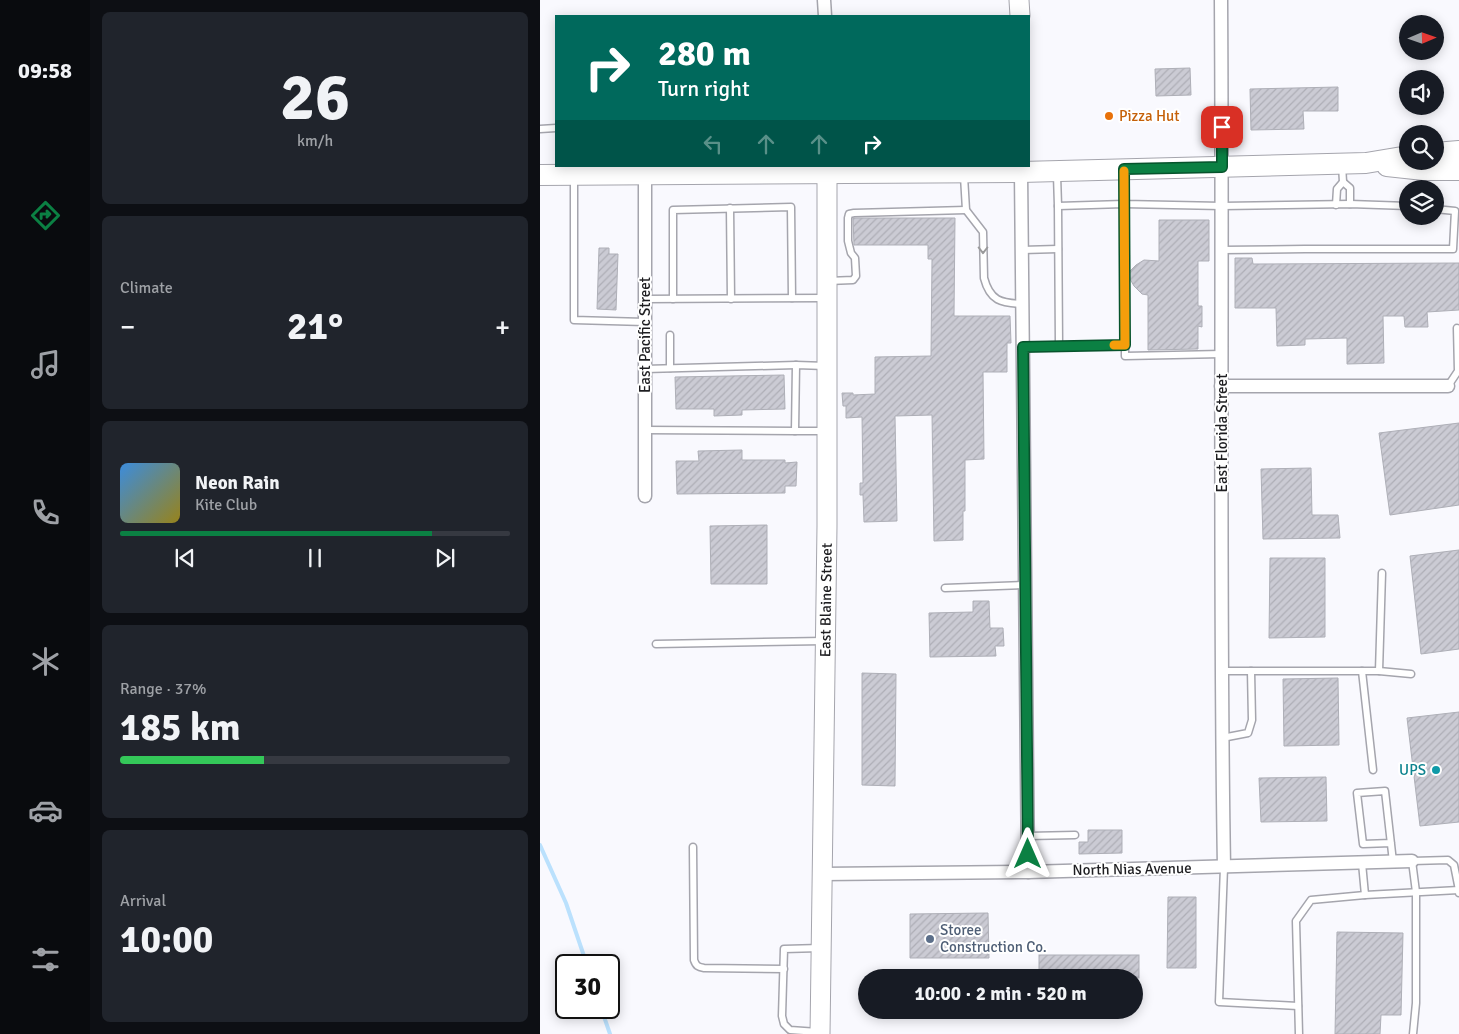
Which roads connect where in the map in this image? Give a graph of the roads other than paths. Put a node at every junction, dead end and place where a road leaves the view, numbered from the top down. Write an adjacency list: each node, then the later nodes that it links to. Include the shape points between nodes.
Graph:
1 (824, 0): 4 (street)
2 (1019, 0): 5 (street)
3 (1221, 0): 12 (street, East Florida Street)
4 (825, 15)
5 (1020, 15)
6 (555, 128): 7 (lane)
7 (540, 129)
8 (1459, 152): 9 (main road)
9 (1444, 153)
10 (1399, 158): 11 (main road)
11 (1366, 163): 17 (main road, via 1424,170); 22 (main road)
12 (1222, 167): 14 (main road); 22 (main road); 29 (street, East Florida Street)
13 (1021, 169): 19 (main road); 21 (main road); 34 (street)
14 (1124, 169): 19 (main road); 24 (lane)
15 (743, 170): 16 (main road); 18 (main road)
16 (827, 170): 21 (main road); 36 (street, East Blaine Street)
17 (1459, 170)
18 (627, 171): 20 (main road); 38 (street, East Pacific Street)
19 (1057, 171): 28 (lane)
20 (565, 172): 23 (main road); 42 (lane, via 574,320)
21 (964, 172): 31 (lane)
22 (1343, 173): 25 (lane, via 1350,188); 26 (lane, via 1337,188)
23 (540, 175)
24 (1124, 204): 28 (lane); 29 (lane); 45 (lane)
25 (1350, 204): 26 (lane); 27 (lane)
26 (1336, 205): 29 (lane)
27 (1399, 205)
28 (1058, 206): 33 (lane)
29 (1222, 206): 35 (street, East Florida Street)
30 (730, 208): 37 (lane, via 791,207); 39 (lane, via 673,210); 40 (lane)
31 (966, 210): 36 (lane, via 851,213 848,216 848,241 855,258 856,276); 41 (lane, one-way to 41, via 983,232 984,278 992,296 1006,303)
32 (1444, 210): 35 (lane, via 1455,211 1453,249)
33 (1058, 249): 34 (lane); 46 (lane)
34 (1022, 250): 41 (street)
35 (1222, 250): 48 (street, East Florida Street)
36 (827, 290): 37 (lane); 50 (street, East Blaine Street)
37 (792, 298): 40 (lane)
38 (646, 299): 39 (lane); 42 (street, East Pacific Street)
39 (673, 299): 40 (lane)
40 (731, 299)
41 (1022, 304): 47 (street)
42 (645, 322): 52 (street, East Pacific Street)
43 (1457, 328): 54 (lane, via 1458,371)
44 (670, 335): 51 (lane)
45 (1125, 345): 46 (lane); 48 (lane, via 1126,356)
46 (1059, 346): 47 (lane)
47 (1023, 347): 60 (street)
48 (1222, 354): 53 (street, East Florida Street)
49 (796, 365): 50 (lane); 51 (lane); 57 (lane)
50 (827, 366): 56 (street, East Blaine Street)
51 (670, 368): 52 (lane)
52 (645, 369): 55 (street, East Pacific Street)
53 (1221, 386): 54 (street); 64 (street, East Florida Street)
54 (1448, 386)
55 (645, 430): 57 (lane); 58 (street, East Pacific Street)
56 (827, 430): 57 (lane); 62 (street, East Blaine Street)
57 (795, 431)
58 (645, 496)
59 (1382, 573): 67 (lane)
60 (1025, 585): 61 (lane); 72 (street)
61 (945, 588)
62 (826, 641): 63 (lane); 80 (street, East Blaine Street)
63 (656, 644)
64 (1222, 671): 65 (lane); 69 (street, East Florida Street)
65 (1252, 671): 66 (lane); 69 (lane, via 1252,720 1248,733)
66 (1362, 671): 67 (lane); 70 (lane)
67 (1379, 671): 68 (lane)
68 (1411, 674)
69 (1222, 738): 78 (street, East Florida Street)
70 (1373, 770)
71 (1075, 835): 72 (lane)
72 (1028, 836): 79 (street)
73 (1390, 843): 73 (lane, via 1385,791 1357,793 1363,844); 76 (lane)
74 (693, 847): 85 (lane, via 695,964 704,968)
75 (1412, 861): 76 (street, North Nias Avenue); 81 (lane, via 1448,860 1454,865); 82 (lane)
76 (1393, 862): 77 (street, North Nias Avenue)
77 (1362, 863): 78 (street, North Nias Avenue); 83 (lane)
78 (1224, 867): 79 (street, North Nias Avenue); 86 (lane, via 1219,1002)
79 (1028, 872): 80 (street, North Nias Avenue)
80 (822, 874): 84 (street, East Blaine Street)
81 (1459, 891): 82 (lane)
82 (1416, 892): 83 (lane); 89 (lane, via 1416,1003)
83 (1365, 895): 86 (lane, via 1311,900 1296,921)
84 (821, 948): 85 (lane, via 784,949); 87 (street, East Blaine Street)
85 (784, 969): 87 (lane, via 784,1024 790,1030)
86 (1298, 1006): 88 (lane)
87 (820, 1033)
88 (1299, 1034)
89 (1412, 1034)

